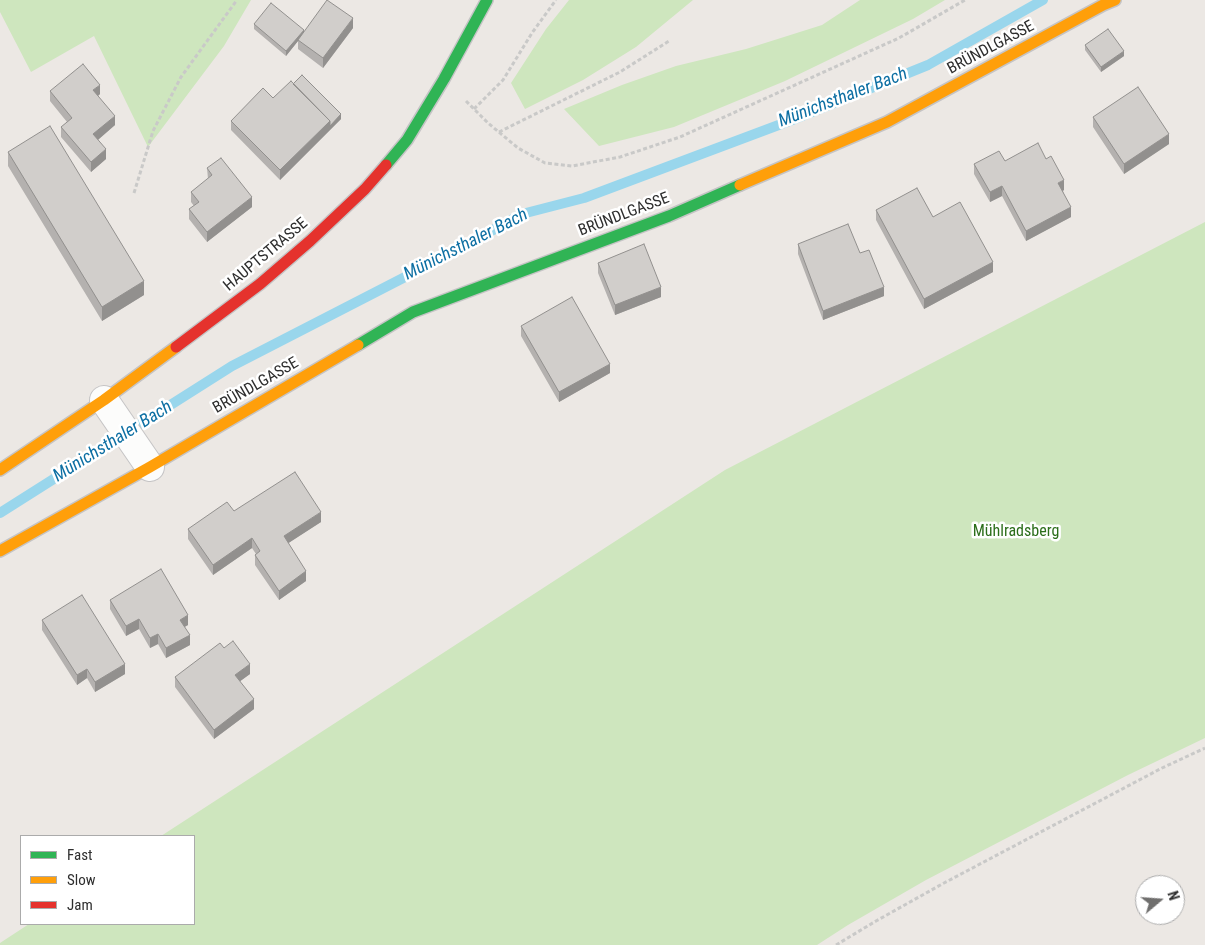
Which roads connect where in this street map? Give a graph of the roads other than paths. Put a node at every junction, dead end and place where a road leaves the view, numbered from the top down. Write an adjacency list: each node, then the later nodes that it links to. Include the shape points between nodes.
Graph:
1 (487, 0): 3 (street, HAUPTSTRASSE, via 407,140 365,188 260,284 189,338)
2 (1116, 0): 4 (street, BRÜNDLGASSE, via 887,122 669,216 413,312)
3 (111, 410): 4 (street); 5 (street, HAUPTSTRASSE)
4 (145, 459): 6 (street)
5 (0, 470)
6 (0, 551)

